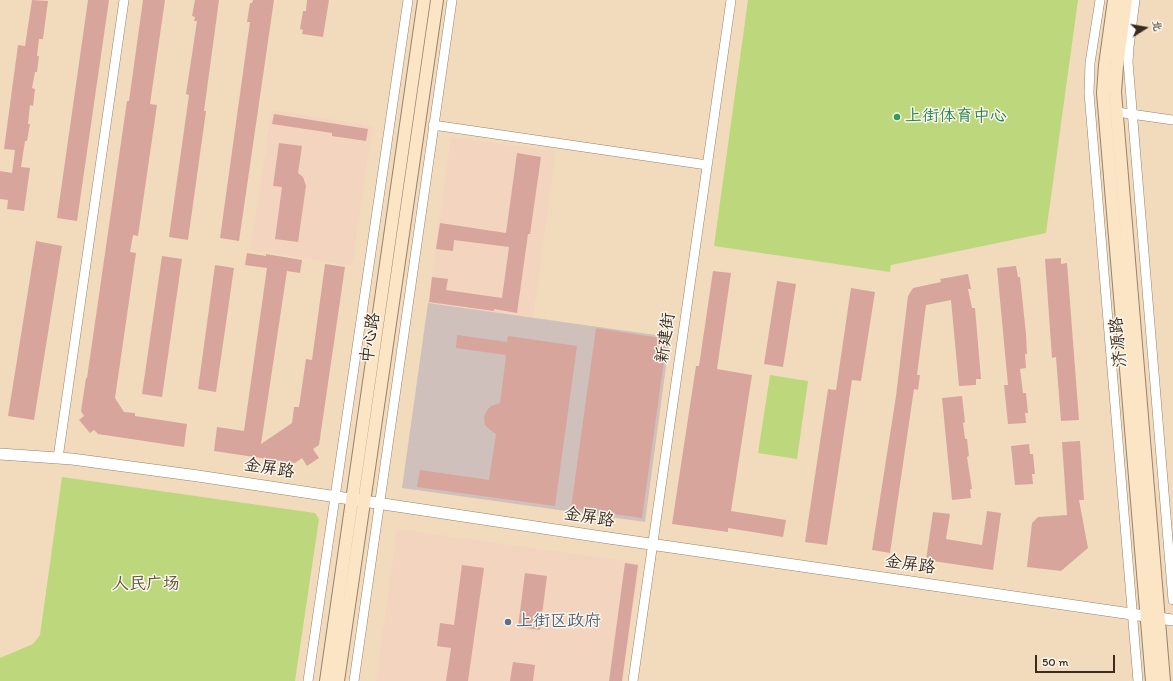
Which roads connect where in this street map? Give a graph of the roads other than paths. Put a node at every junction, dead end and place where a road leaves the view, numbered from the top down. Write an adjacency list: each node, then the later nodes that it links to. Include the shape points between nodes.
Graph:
1 (124, 0): 17 (street)
2 (408, 0): 18 (street)
3 (424, 0): 19 (main road, 中心路)
4 (437, 0): 20 (main road, 中心路)
5 (452, 0): 14 (street)
6 (731, 0): 15 (street, 新建街)
7 (1100, 0): 25 (street, via 1090,63 1089,93)
8 (1114, 0): 26 (main road, 济源路, via 1103,93)
9 (1126, 0): 11 (main road, 济源路, via 1115,92)
10 (1135, 0): 12 (street, via 1128,62)
11 (1117, 112): 12 (street); 27 (main road, 济源路)
12 (1132, 114): 13 (street); 22 (street)
13 (1173, 120)
14 (433, 125): 15 (street); 21 (street)
15 (707, 165): 23 (street, 新建街)
16 (0, 454): 17 (street, 金屏路)
17 (58, 458): 18 (street, 金屏路)
18 (336, 497): 19 (street, 金屏路); 29 (street)
19 (352, 499): 20 (street, 金屏路); 30 (main road, 中心路)
20 (365, 501): 21 (street, 金屏路); 31 (main road, 中心路)
21 (379, 503): 23 (street, 金屏路); 32 (street)
22 (1169, 508): 24 (street)
23 (653, 544): 25 (street, 金屏路); 33 (street, 新建街)
24 (1173, 600)
25 (1132, 614): 26 (street, 金屏路); 34 (street)
26 (1147, 616): 27 (street, 金屏路); 35 (main road, 济源路)
27 (1159, 618): 28 (street, 金屏路); 36 (main road, 济源路)
28 (1173, 620)
29 (308, 681)
30 (326, 681)
31 (338, 681)
32 (354, 681)
33 (633, 681)
34 (1138, 681)
35 (1152, 681)
36 (1164, 681)

